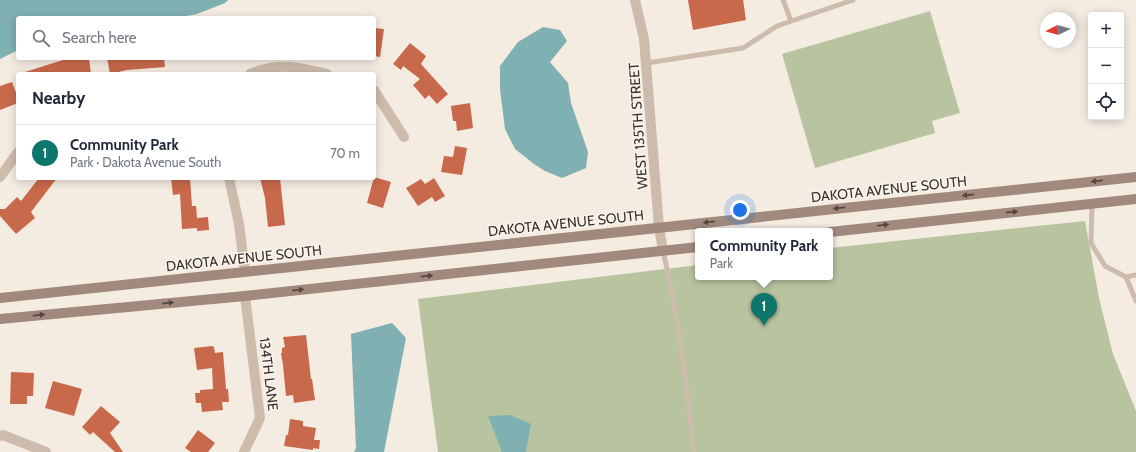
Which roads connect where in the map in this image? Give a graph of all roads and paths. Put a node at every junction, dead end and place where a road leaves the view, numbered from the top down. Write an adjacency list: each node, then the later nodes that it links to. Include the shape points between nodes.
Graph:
1 (635, 0): 5 (street, WEST 135TH STREET, via 641,20)
2 (783, 0): 4 (lane)
3 (853, 0): 4 (lane)
4 (791, 21): 5 (lane, via 777,26 743,48)
5 (647, 63): 16 (street, WEST 135TH STREET)
6 (256, 72): 7 (street, via 280,66)
7 (319, 72)
8 (376, 93): 9 (street)
9 (404, 137)
10 (16, 155): 11 (street)
11 (0, 177)
12 (1136, 177): 16 (main road, DAKOTA AVENUE SOUTH, one-way to 16)
13 (229, 180): 20 (street, via 239,224)
14 (1136, 199): 15 (main road)
15 (1092, 204): 17 (main road, one-way to 15); 22 (lane, via 1091,243 1105,266)
16 (659, 228): 19 (street, WEST 135TH STREET); 20 (main road, DAKOTA AVENUE SOUTH)
17 (833, 232)
18 (695, 247): 19 (main road)
19 (663, 251): 23 (main road, one-way to 19); 30 (lane, via 679,327)
20 (245, 272): 24 (main road, DAKOTA AVENUE SOUTH)
21 (1136, 275): 22 (lane)
22 (1126, 277): 25 (lane)
23 (244, 296): 26 (main road, one-way to 23); 29 (street, 134TH LANE, via 260,418)
24 (0, 298)
25 (1136, 301)
26 (0, 319)
27 (0, 436): 28 (street)
28 (46, 452)
29 (244, 452)
30 (694, 452)

